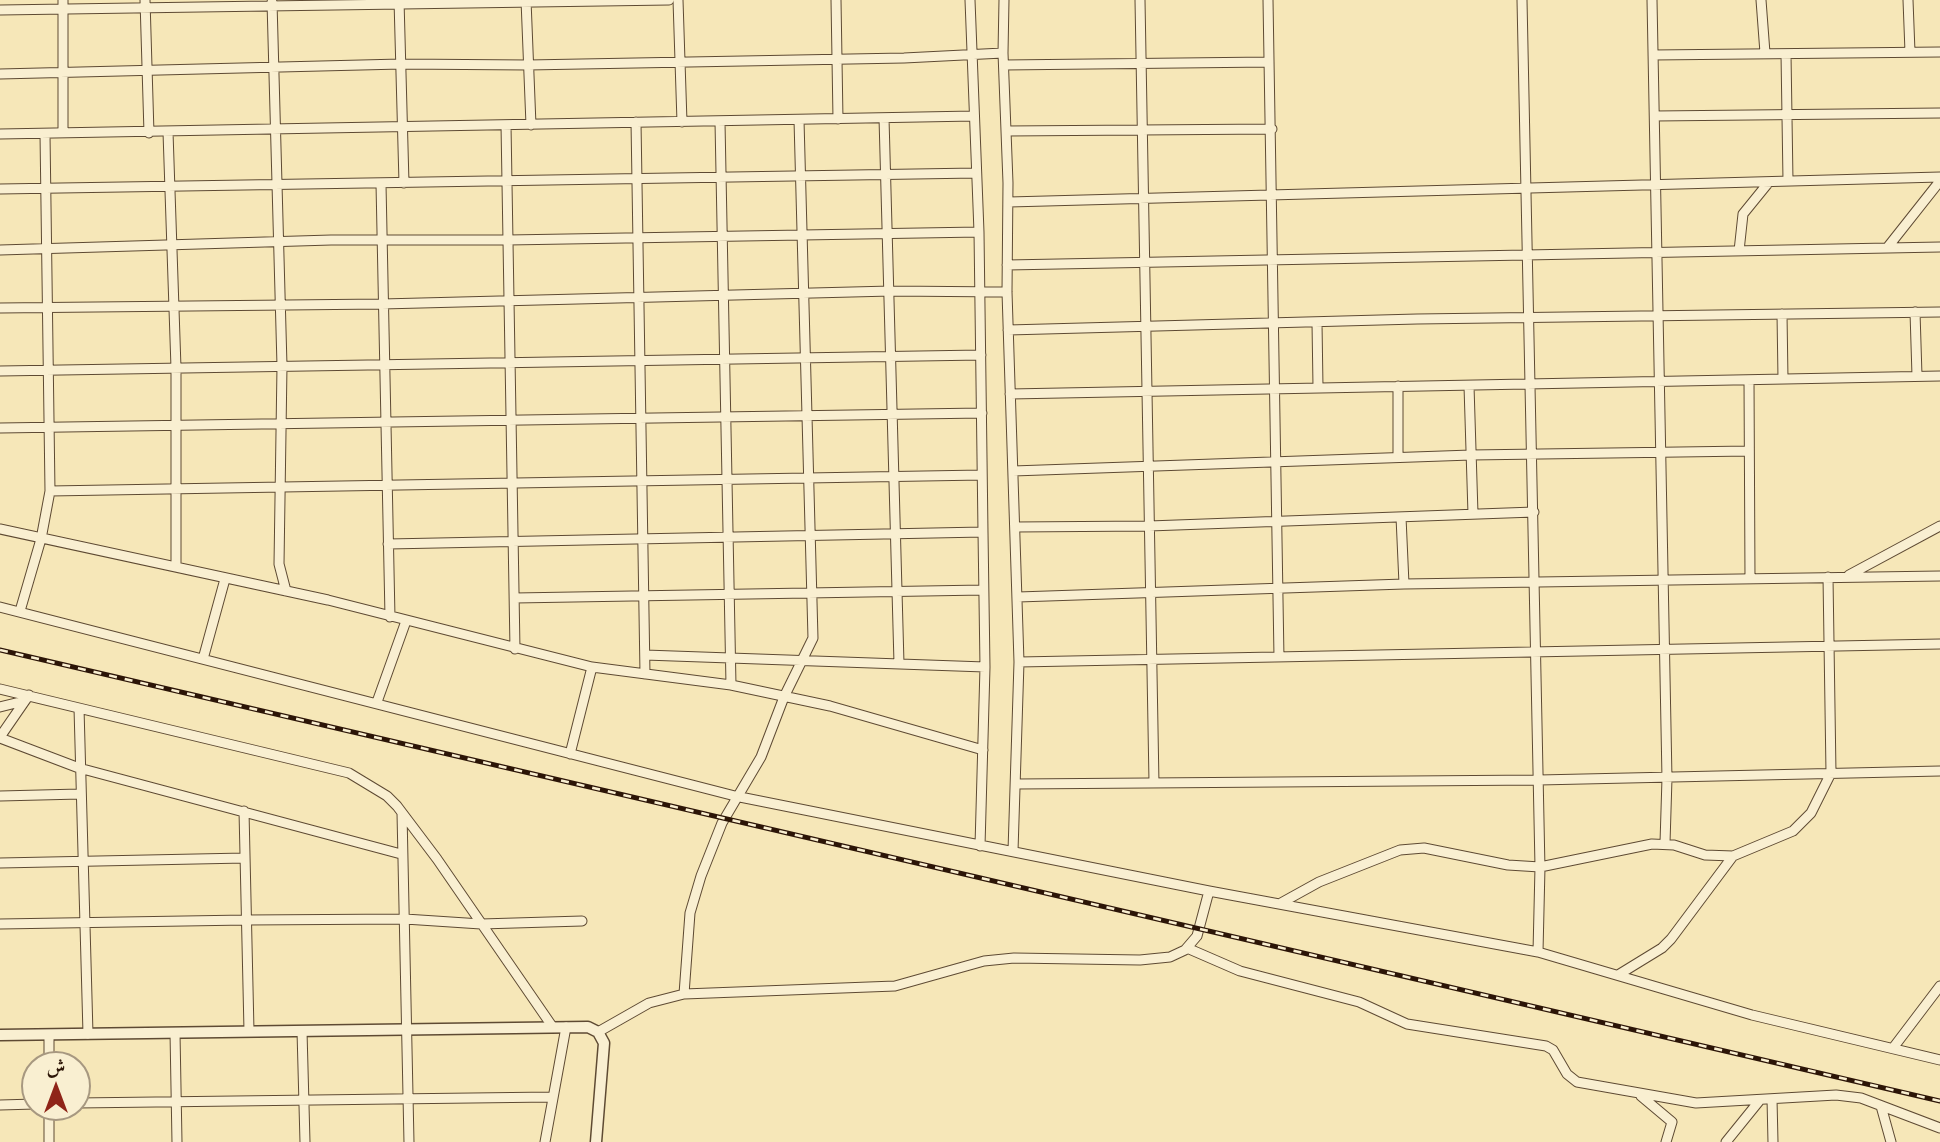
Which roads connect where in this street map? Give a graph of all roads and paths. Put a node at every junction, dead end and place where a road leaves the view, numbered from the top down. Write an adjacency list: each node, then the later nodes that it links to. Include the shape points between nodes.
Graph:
1 (669, 0): 13 (street)
2 (678, 0): 26 (street)
3 (836, 0): 25 (street)
4 (970, 0): 23 (street)
5 (1004, 0): 18 (street)
6 (1140, 0): 29 (street)
7 (1268, 0): 27 (street)
8 (1522, 0): 72 (street)
9 (1652, 0): 24 (street)
10 (1761, 0): 21 (street)
11 (1909, 0): 19 (street)
12 (400, 1): 13 (street); 14 (street); 28 (street)
13 (526, 1): 30 (street)
14 (272, 3): 15 (street); 32 (street)
15 (146, 4): 16 (street); 34 (street)
16 (63, 5): 17 (street); 33 (street)
17 (0, 10)
18 (1003, 52): 23 (street); 31 (street)
19 (1910, 52): 20 (street); 22 (street)
20 (1940, 52)
21 (1765, 53): 22 (street); 24 (street)
22 (1786, 54): 39 (street)
23 (973, 55): 25 (street); 37 (street)
24 (1653, 55): 38 (street)
25 (837, 59): 26 (street); 41 (street)
26 (682, 61): 30 (street); 44 (street)
27 (1269, 62): 29 (street); 50 (street)
28 (401, 64): 30 (street); 32 (street); 48 (street)
29 (1139, 64): 31 (street); 51 (street)
30 (528, 65): 47 (street)
31 (1004, 65): 52 (street)
32 (274, 69): 34 (street); 49 (street)
33 (63, 72): 34 (street); 35 (street); 55 (street)
34 (148, 72): 53 (street)
35 (0, 74)
36 (1940, 113): 39 (street)
37 (974, 116): 40 (street); 58 (street)
38 (1654, 116): 39 (street); 70 (street)
39 (1787, 116): 64 (street)
40 (884, 118): 41 (street); 59 (street)
41 (838, 119): 42 (street)
42 (799, 120): 45 (street); 60 (street)
43 (636, 122): 44 (street); 47 (street); 62 (street)
44 (682, 122): 45 (street)
45 (720, 122): 61 (street)
46 (506, 125): 47 (street); 48 (street); 67 (street)
47 (531, 125)
48 (402, 127): 49 (street); 66 (street)
49 (276, 129): 54 (street); 68 (street)
50 (1272, 129): 51 (street); 75 (street)
51 (1142, 130): 52 (street); 76 (street)
52 (1007, 131): 77 (street)
53 (149, 132): 54 (street); 55 (street)
54 (168, 132): 71 (street)
55 (63, 133): 57 (street)
56 (0, 134): 57 (street)
57 (45, 134): 74 (street)
58 (976, 173): 59 (street); 78 (street)
59 (885, 176): 60 (street); 79 (street)
60 (802, 177): 61 (street); 81 (street)
61 (723, 178): 62 (street); 80 (street)
62 (637, 179): 67 (street); 82 (street)
63 (1940, 179): 64 (street); 88 (street)
64 (1788, 181): 65 (street)
65 (1769, 182): 70 (street); 91 (street, via 1743,214)
66 (404, 183): 67 (street); 69 (street)
67 (507, 183): 84 (street)
68 (277, 184): 69 (street); 71 (street); 85 (street)
69 (381, 184): 83 (street)
70 (1655, 184): 72 (street); 92 (street)
71 (169, 187): 74 (street); 86 (street)
72 (1525, 188): 75 (street); 93 (street)
73 (0, 189): 74 (street)
74 (46, 189): 89 (street)
75 (1273, 194): 76 (street); 94 (street)
76 (1144, 198): 77 (street); 95 (street)
77 (1009, 202): 96 (street)
78 (979, 232): 79 (street); 98 (street)
79 (888, 234): 81 (street); 97 (street)
80 (724, 236): 81 (street); 82 (street); 102 (street)
81 (804, 236): 100 (street)
82 (639, 238): 84 (street); 101 (street)
83 (382, 239): 84 (street); 85 (street); 105 (street)
84 (508, 240): 103 (street)
85 (278, 241): 86 (street); 104 (street)
86 (171, 244): 89 (street); 106 (street)
87 (1940, 247): 88 (street)
88 (1887, 248): 91 (street)
89 (46, 249): 90 (street); 107 (street)
90 (0, 250)
91 (1738, 251): 92 (street)
92 (1656, 252): 93 (street); 112 (street)
93 (1527, 255): 94 (street); 113 (street)
94 (1274, 260): 95 (street); 115 (street)
95 (1144, 262): 96 (street); 116 (street)
96 (1007, 265): 99 (street)
97 (891, 291): 98 (street); 100 (street); 118 (street)
98 (979, 292): 99 (street); 119 (street)
99 (1007, 292): 117 (street)
100 (806, 295): 102 (street); 120 (street)
101 (640, 296): 102 (street); 103 (street); 122 (street)
102 (724, 296): 121 (street)
103 (508, 299): 105 (street); 123 (street)
104 (280, 304): 105 (street); 106 (street); 125 (street)
105 (382, 304): 124 (street)
106 (175, 306): 107 (street); 126 (street)
107 (48, 307): 108 (street); 127 (street)
108 (0, 308)
109 (1915, 312): 110 (street); 111 (street); 129 (street)
110 (1940, 312)
111 (1782, 314): 112 (street); 131 (street)
112 (1657, 316): 113 (street); 133 (street)
113 (1529, 318): 114 (street); 134 (street)
114 (1317, 323): 115 (street); 137 (street)
115 (1275, 325): 116 (street); 138 (street)
116 (1144, 327): 117 (street); 139 (street)
117 (1008, 330): 140 (street)
118 (892, 355): 119 (street); 120 (street); 142 (street)
119 (981, 355): 141 (street)
120 (808, 356): 121 (street); 144 (street)
121 (725, 358): 122 (street); 143 (street)
122 (641, 360): 123 (street); 145 (street)
123 (510, 362): 124 (street); 146 (street)
124 (384, 365): 125 (street); 147 (street)
125 (282, 366): 126 (street); 148 (street)
126 (176, 368): 127 (street); 150 (street)
127 (49, 370): 128 (street); 149 (street)
128 (0, 371)
129 (1917, 376): 130 (street); 131 (street)
130 (1940, 376)
131 (1783, 379): 132 (street)
132 (1749, 380): 133 (street); 152 (street)
133 (1659, 382): 134 (street); 153 (street)
134 (1530, 384): 136 (street); 154 (street)
135 (1398, 386): 136 (street); 137 (street); 156 (street)
136 (1469, 386): 155 (street)
137 (1318, 387): 138 (street)
138 (1275, 388): 139 (street); 157 (street)
139 (1146, 393): 140 (street); 158 (street)
140 (1010, 394): 159 (street)
141 (982, 413): 142 (street); 160 (street)
142 (893, 416): 144 (street); 161 (street)
143 (726, 417): 144 (street); 145 (street); 162 (street)
144 (809, 417): 163 (street)
145 (642, 418): 146 (street); 164 (street)
146 (512, 421): 147 (street); 165 (street)
147 (386, 424): 148 (street); 166 (street)
148 (281, 425): 150 (street); 167 (street)
149 (50, 426): 150 (street); 151 (street); 169 (street)
150 (176, 426): 168 (street)
151 (0, 428)
152 (1749, 451): 153 (street); 191 (street)
153 (1660, 453): 154 (street); 192 (street)
154 (1532, 454): 155 (street); 170 (street)
155 (1471, 455): 156 (street); 171 (street)
156 (1398, 457): 157 (street)
157 (1276, 462): 158 (street); 173 (street)
158 (1147, 465): 159 (street); 174 (street)
159 (1013, 471): 176 (street)
160 (982, 475): 161 (street); 179 (street)
161 (895, 476): 163 (street); 178 (street)
162 (728, 480): 163 (street); 164 (street); 181 (street)
163 (809, 480): 180 (street)
164 (642, 482): 165 (street); 183 (street)
165 (513, 485): 166 (street); 184 (street)
166 (387, 486): 167 (street); 185 (street)
167 (282, 489): 168 (street); 197 (street, via 279,564)
168 (177, 490): 169 (street); 186 (street)
169 (50, 491): 182 (street)
170 (1534, 512): 171 (street); 194 (street)
171 (1473, 514): 172 (street)
172 (1401, 517): 173 (street); 193 (street)
173 (1277, 521): 174 (street); 195 (street)
174 (1149, 526): 176 (street); 200 (street)
175 (1940, 526): 188 (street)
176 (1015, 527): 203 (street)
177 (0, 529): 182 (street)
178 (895, 532): 179 (street); 180 (street); 198 (street)
179 (984, 532): 196 (street)
180 (810, 535): 181 (street); 199 (street)
181 (728, 537): 183 (street); 201 (street)
182 (41, 539): 186 (street); 206 (street)
183 (643, 539): 184 (street); 202 (street)
184 (513, 541): 185 (street); 204 (street)
185 (388, 544): 207 (street)
186 (176, 566): 190 (street)
187 (1940, 576): 188 (street)
188 (1846, 577): 189 (street)
189 (1828, 578): 191 (street); 210 (street)
190 (226, 579): 197 (street); 217 (street)
191 (1750, 579): 192 (street)
192 (1661, 582): 194 (street); 212 (street)
193 (1404, 584): 194 (street); 195 (street)
194 (1535, 584): 213 (street)
195 (1278, 588): 200 (street); 215 (street)
196 (983, 590): 198 (street); 223 (street)
197 (286, 591): 207 (street)
198 (897, 592): 199 (street); 221 (street)
199 (812, 594): 201 (street); 218 (street, via 813,638)
200 (1151, 594): 203 (street); 219 (street)
201 (730, 595): 202 (street); 216 (street)
202 (644, 596): 204 (street); 214 (street)
203 (1018, 597): 220 (street)
204 (515, 598): 211 (street)
205 (0, 607): 206 (street)
206 (20, 611): 217 (street)
207 (390, 617): 208 (street)
208 (406, 621): 211 (street); 229 (street)
209 (1940, 644): 210 (street)
210 (1832, 645): 212 (street); 237 (street)
211 (515, 649): 222 (street)
212 (1664, 649): 213 (street); 238 (street)
213 (1536, 651): 215 (street); 239 (street)
214 (645, 655): 216 (street); 224 (street)
215 (1279, 657): 219 (street)
216 (730, 658): 218 (street); 225 (street)
217 (203, 659): 229 (street)
218 (803, 660): 221 (street); 227 (street)
219 (1150, 661): 220 (street); 240 (street)
220 (1019, 662): 241 (street)
221 (899, 663): 223 (street)
222 (592, 667): 224 (street); 234 (street)
223 (985, 667): 233 (street)
224 (645, 674): 225 (street)
225 (731, 685): 227 (street)
226 (0, 689): 228 (street)
227 (784, 696): 233 (street); 244 (street, via 761,757)
228 (27, 698): 230 (street); 231 (street); 232 (street)
229 (377, 702): 234 (street)
230 (0, 707)
231 (79, 708): 235 (street); 246 (street, via 349,773 387,796)
232 (0, 738): 235 (street)
233 (983, 750): 248 (street)
234 (570, 754): 244 (street)
235 (79, 768): 242 (street); 245 (street)
236 (1940, 771): 237 (street)
237 (1831, 773): 238 (street); 251 (street, via 1803,823)
238 (1667, 778): 239 (street); 247 (street)
239 (1539, 780): 240 (street); 255 (street)
240 (1154, 782): 241 (street)
241 (1017, 784): 249 (street)
242 (80, 794): 243 (street); 253 (street)
243 (0, 796)
244 (735, 796): 248 (street); 268 (street, via 694,896)
245 (244, 811): 250 (street); 252 (street)
246 (402, 813): 250 (street); 262 (street)
247 (1665, 843): 251 (street, via 1705,855); 255 (street)
248 (980, 846): 249 (street)
249 (1013, 851): 256 (street)
250 (401, 855): 258 (street)
251 (1733, 856): 266 (street, via 1671,939)
252 (245, 858): 253 (street); 259 (street)
253 (85, 861): 254 (street); 260 (street)
254 (0, 863)
255 (1541, 867): 257 (street, via 1424,848 1400,850 1319,882); 265 (street)
256 (1209, 891): 257 (street); 264 (street, via 1197,936)
257 (1281, 903): 265 (street)
258 (405, 919): 259 (street); 262 (street); 271 (street)
259 (246, 920): 260 (street); 272 (street)
260 (87, 921): 263 (street); 276 (street)
261 (582, 921): 262 (street)
262 (481, 924): 269 (street)
263 (0, 925)
264 (1187, 947): 268 (street, via 1170,957 1140,960 993,960 895,986); 282 (street, via 1240,971 1359,1002 1407,1024 1546,1046 1571,1079)
265 (1538, 952): 266 (street)
266 (1618, 975): 279 (street, via 1752,1015)
267 (1940, 986): 279 (street)
268 (684, 994): 274 (street, via 649,1003)
269 (552, 1026): 270 (street); 271 (street)
270 (566, 1027): 274 (street); 284 (street)
271 (405, 1029): 273 (street); 283 (street)
272 (248, 1031): 273 (street); 275 (street)
273 (302, 1031): 287 (street)
274 (598, 1032): 300 (street, via 604,1043)
275 (175, 1033): 276 (street); 289 (street)
276 (88, 1034): 278 (street)
277 (0, 1035): 278 (street)
278 (49, 1035): 280 (street)
279 (1893, 1048): 281 (street)
280 (49, 1051)
281 (1940, 1060)
282 (1639, 1094): 285 (street, via 1696,1103); 301 (street, via 1672,1122)
283 (407, 1097): 284 (street); 287 (street); 298 (street)
284 (551, 1097): 299 (street)
285 (1760, 1100): 286 (street); 302 (street)
286 (1772, 1100): 292 (street, via 1836,1095); 303 (street)
287 (303, 1101): 289 (street); 297 (street)
288 (91, 1103): 289 (street)
289 (177, 1103): 296 (street)
290 (21, 1104): 291 (street)
291 (0, 1105)
292 (1881, 1106): 294 (street); 304 (street)
293 (49, 1121): 295 (street)
294 (1940, 1128)
295 (49, 1142)
296 (177, 1142)
297 (305, 1142)
298 (409, 1142)
299 (545, 1142)
300 (596, 1142)
301 (1666, 1142)
302 (1726, 1142)
303 (1773, 1142)
304 (1891, 1142)

